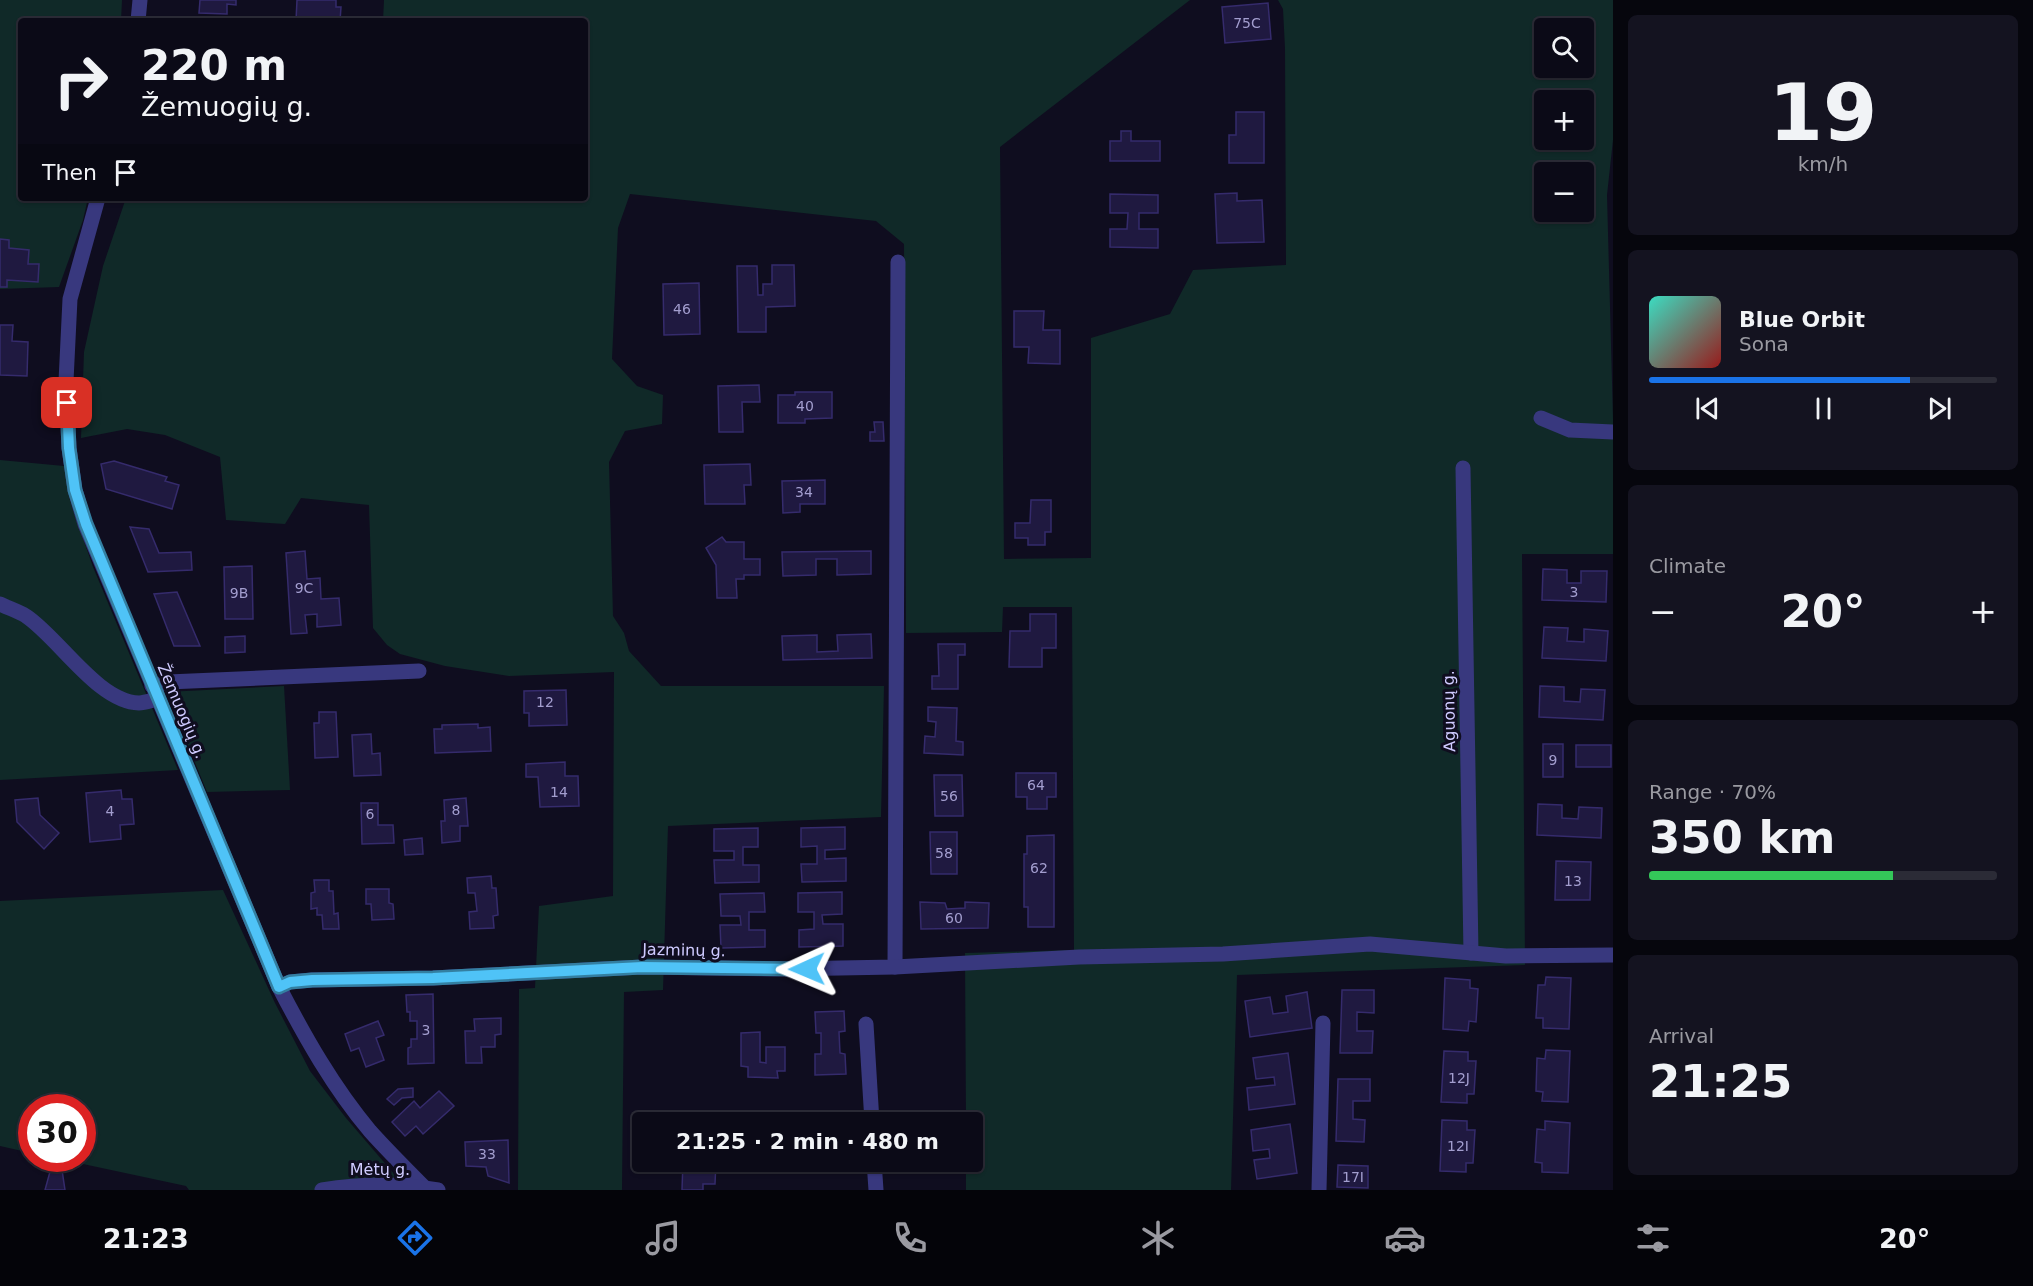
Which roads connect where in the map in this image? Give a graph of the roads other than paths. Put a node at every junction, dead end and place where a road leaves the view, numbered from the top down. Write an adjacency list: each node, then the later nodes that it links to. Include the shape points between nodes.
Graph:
1 (140, 0): 2 (street)
2 (138, 18)
3 (97, 201): 10 (street, Žemuogių g., via 70,299 66,381 69,448 75,490 86,524)
4 (898, 262): 13 (street)
5 (1541, 418): 6 (street, via 1570,430)
6 (1613, 432)
7 (1462, 468): 11 (street, Aguonų g.)
8 (0, 604): 10 (street, via 25,615 108,692 141,704)
9 (419, 671): 10 (street, via 168,682)
10 (155, 692): 14 (street, Žemuogių g.)
11 (1471, 953): 12 (street, Jazminų g.); 13 (street, Jazminų g., via 1370,944)
12 (1613, 955)
13 (895, 967): 14 (street, Jazminų g., via 642,967 312,980)
14 (279, 987): 19 (street, Žemuogių g., via 335,1083 371,1131)
15 (1323, 1023): 22 (street)
16 (866, 1024): 17 (street)
17 (871, 1112)
18 (875, 1172): 21 (street)
19 (431, 1189): 20 (street, Mėtų g., via 376,1185)
20 (322, 1190)
21 (876, 1190)
22 (1319, 1190)

